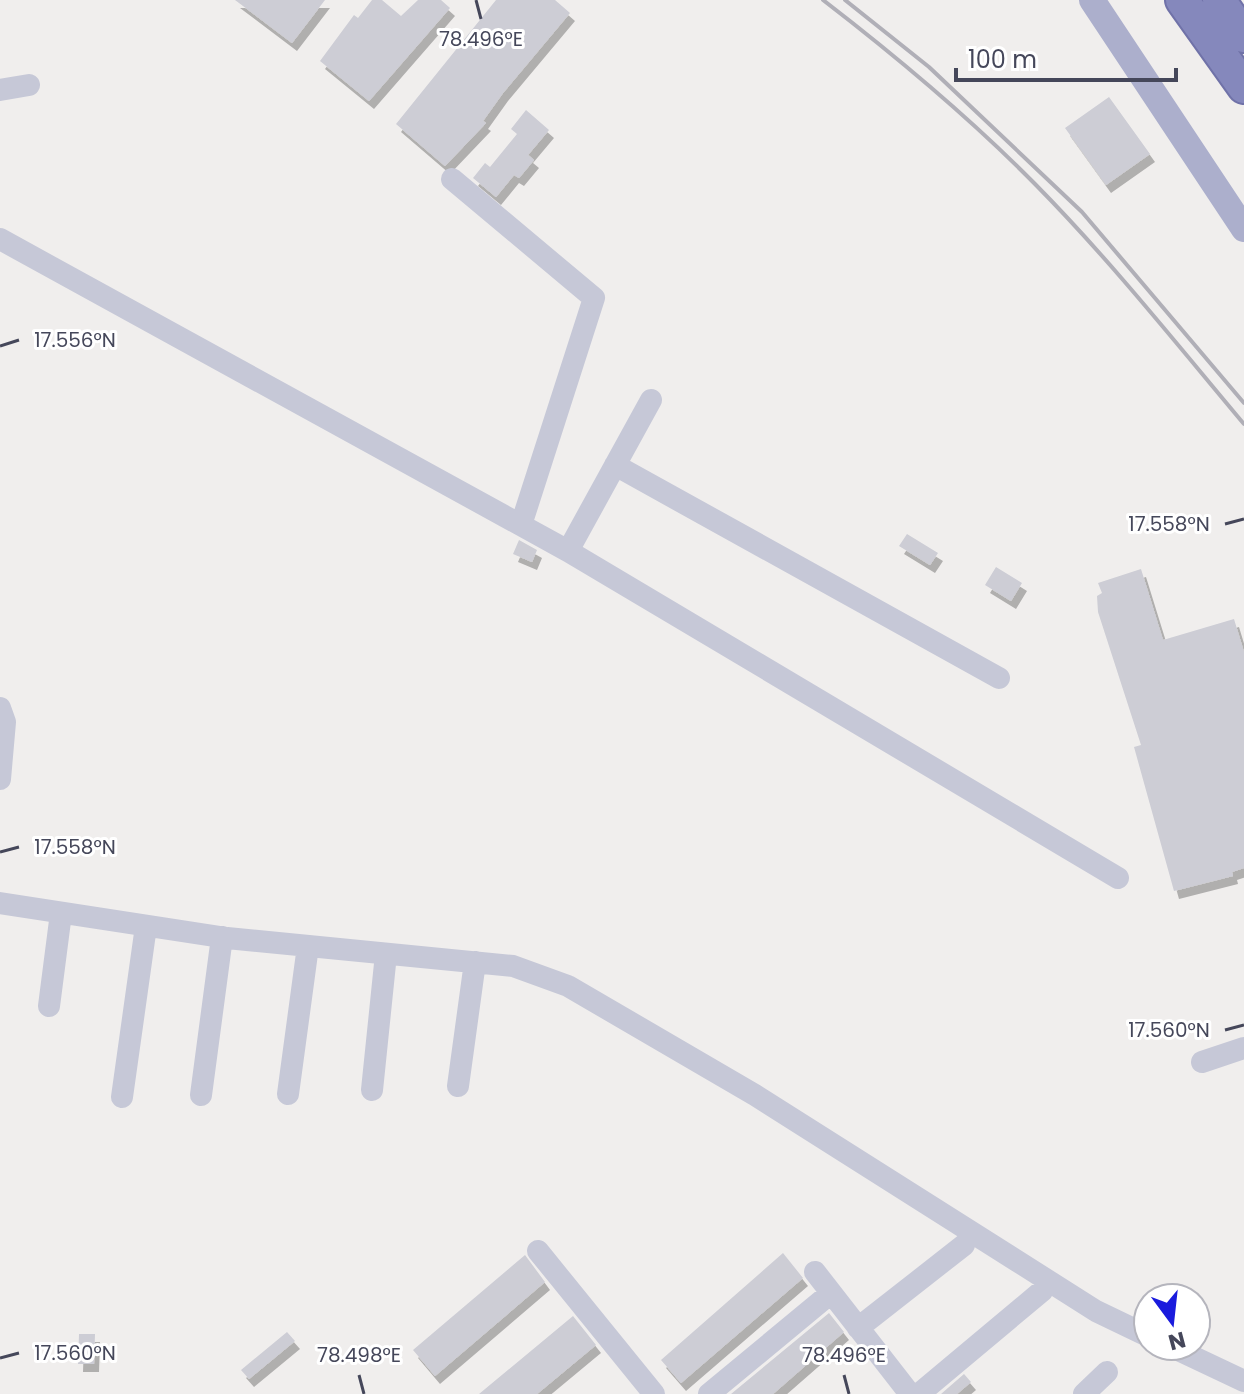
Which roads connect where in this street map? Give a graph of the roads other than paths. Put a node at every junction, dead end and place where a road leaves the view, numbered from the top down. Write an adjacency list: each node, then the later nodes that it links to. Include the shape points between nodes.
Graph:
1 (1092, 0): 9 (main road)
2 (1182, 0): 6 (highway)
3 (1219, 0): 4 (highway)
4 (1244, 36)
5 (29, 85): 7 (street)
6 (1244, 87)
7 (0, 90)
8 (452, 179): 13 (street, via 594,298)
9 (1244, 229)
10 (0, 239): 13 (street)
11 (651, 400): 12 (street)
12 (615, 465): 14 (street); 15 (street)
13 (521, 525): 14 (street)
14 (568, 551): 18 (street)
15 (999, 678)
16 (0, 708): 17 (street, via 5,722)
17 (0, 779)
18 (1118, 878)
19 (0, 903): 20 (street)
20 (61, 913): 21 (street); 26 (street)
21 (146, 926): 22 (street); 33 (street)
22 (222, 937): 23 (street); 32 (street)
23 (308, 946): 24 (street); 31 (street)
24 (386, 954): 25 (street); 30 (street)
25 (475, 962): 29 (street); 40 (street, via 513,966 568,986)
26 (49, 1006)
27 (1244, 1048): 28 (street)
28 (1202, 1062)
29 (458, 1086)
30 (372, 1090)
31 (288, 1094)
32 (201, 1095)
33 (122, 1097)
34 (964, 1245): 39 (street)
35 (538, 1251): 44 (street)
36 (815, 1272): 38 (street)
37 (1042, 1291): 47 (street)
38 (831, 1293): 39 (street); 45 (street)
39 (858, 1328): 46 (street)
40 (1132, 1328)
41 (1204, 1362): 43 (street)
42 (1107, 1372): 48 (street)
43 (1244, 1381)
44 (654, 1394)
45 (709, 1394)
46 (910, 1394)
47 (919, 1394)
48 (1084, 1394)

